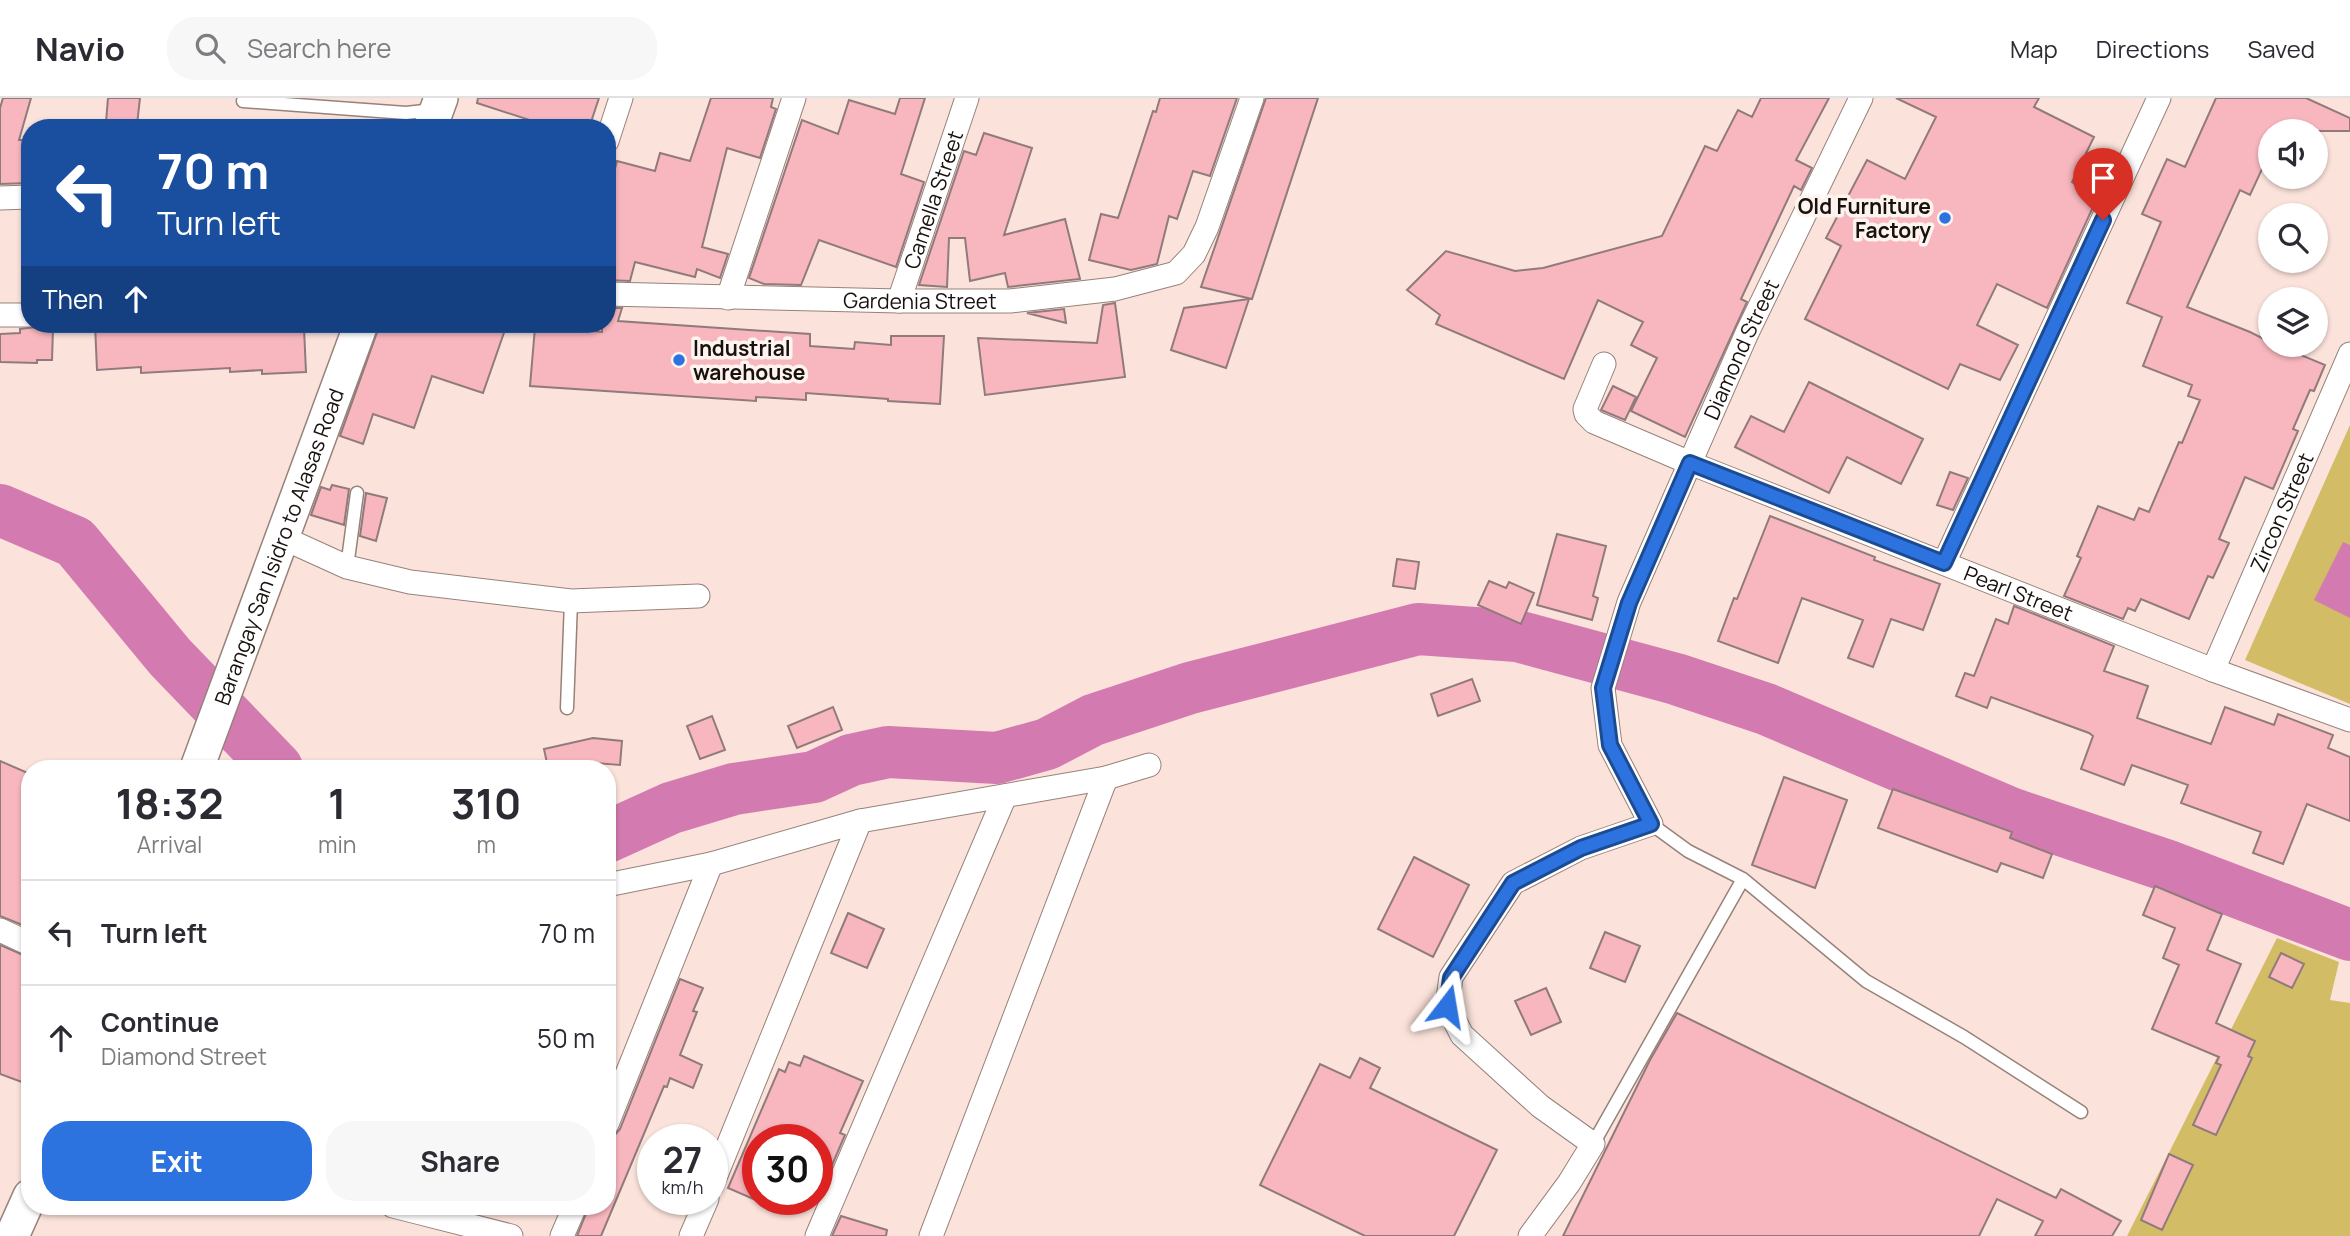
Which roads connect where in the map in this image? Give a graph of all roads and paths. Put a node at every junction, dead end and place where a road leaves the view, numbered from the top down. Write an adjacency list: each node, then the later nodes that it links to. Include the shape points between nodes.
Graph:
1 (621, 98): 9 (street)
2 (794, 98): 13 (street)
3 (967, 98): 14 (street, Camella Street)
4 (1252, 98): 14 (street, Gardenia Street, via 1207,228 1194,254 1176,273 1115,289 1010,301)
5 (1861, 98): 20 (street, Diamond Street, via 1747,333)
6 (2159, 98): 23 (street)
7 (243, 101): 8 (lane)
8 (436, 112)
9 (614, 119)
10 (21, 197): 11 (street)
11 (0, 198)
12 (616, 294): 13 (street, Gardenia Street)
13 (728, 298): 14 (street, Gardenia Street)
14 (899, 301)
15 (0, 315): 16 (street)
16 (21, 315)
17 (358, 333): 22 (street, Barangay San Isidro to Alasas Road)
18 (2350, 354): 27 (street, Zircon Street)
19 (1604, 365): 20 (street, Pearl Street, via 1585,409 1589,419)
20 (1690, 463): 23 (street, Pearl Street); 35 (street, Diamond Street, via 1629,603 1603,688 1610,745)
21 (357, 493): 24 (lane)
22 (281, 537): 24 (street); 30 (street, Barangay San Isidro to Alasas Road)
23 (1944, 563): 27 (street, Pearl Street)
24 (347, 567): 26 (street, via 410,582)
25 (698, 596): 26 (street)
26 (571, 601): 28 (lane)
27 (2213, 670): 29 (street, Pearl Street)
28 (568, 708)
29 (2350, 720)
30 (200, 760)
31 (1149, 765): 32 (street)
32 (1106, 778): 33 (street); 54 (street)
33 (1004, 796): 34 (street); 53 (street)
34 (860, 821): 36 (street); 44 (street)
35 (1651, 824): 37 (lane, via 1688,851); 43 (street, via 1581,848 1513,883 1451,978 1447,1006 1462,1035 1540,1106)
36 (711, 864): 38 (street); 41 (street)
37 (1743, 879): 42 (lane, via 1866,981); 43 (lane)
38 (616, 883)
39 (0, 930): 40 (street)
40 (21, 940)
41 (616, 1102)
42 (2081, 1112)
43 (1593, 1144): 55 (street)
44 (728, 1146)
45 (21, 1215): 49 (street)
46 (453, 1215): 50 (street)
47 (571, 1215): 51 (street)
48 (700, 1215): 52 (street)
49 (12, 1236)
50 (511, 1236)
51 (562, 1236)
52 (691, 1236)
53 (817, 1236)
54 (931, 1236)
55 (1530, 1236)

